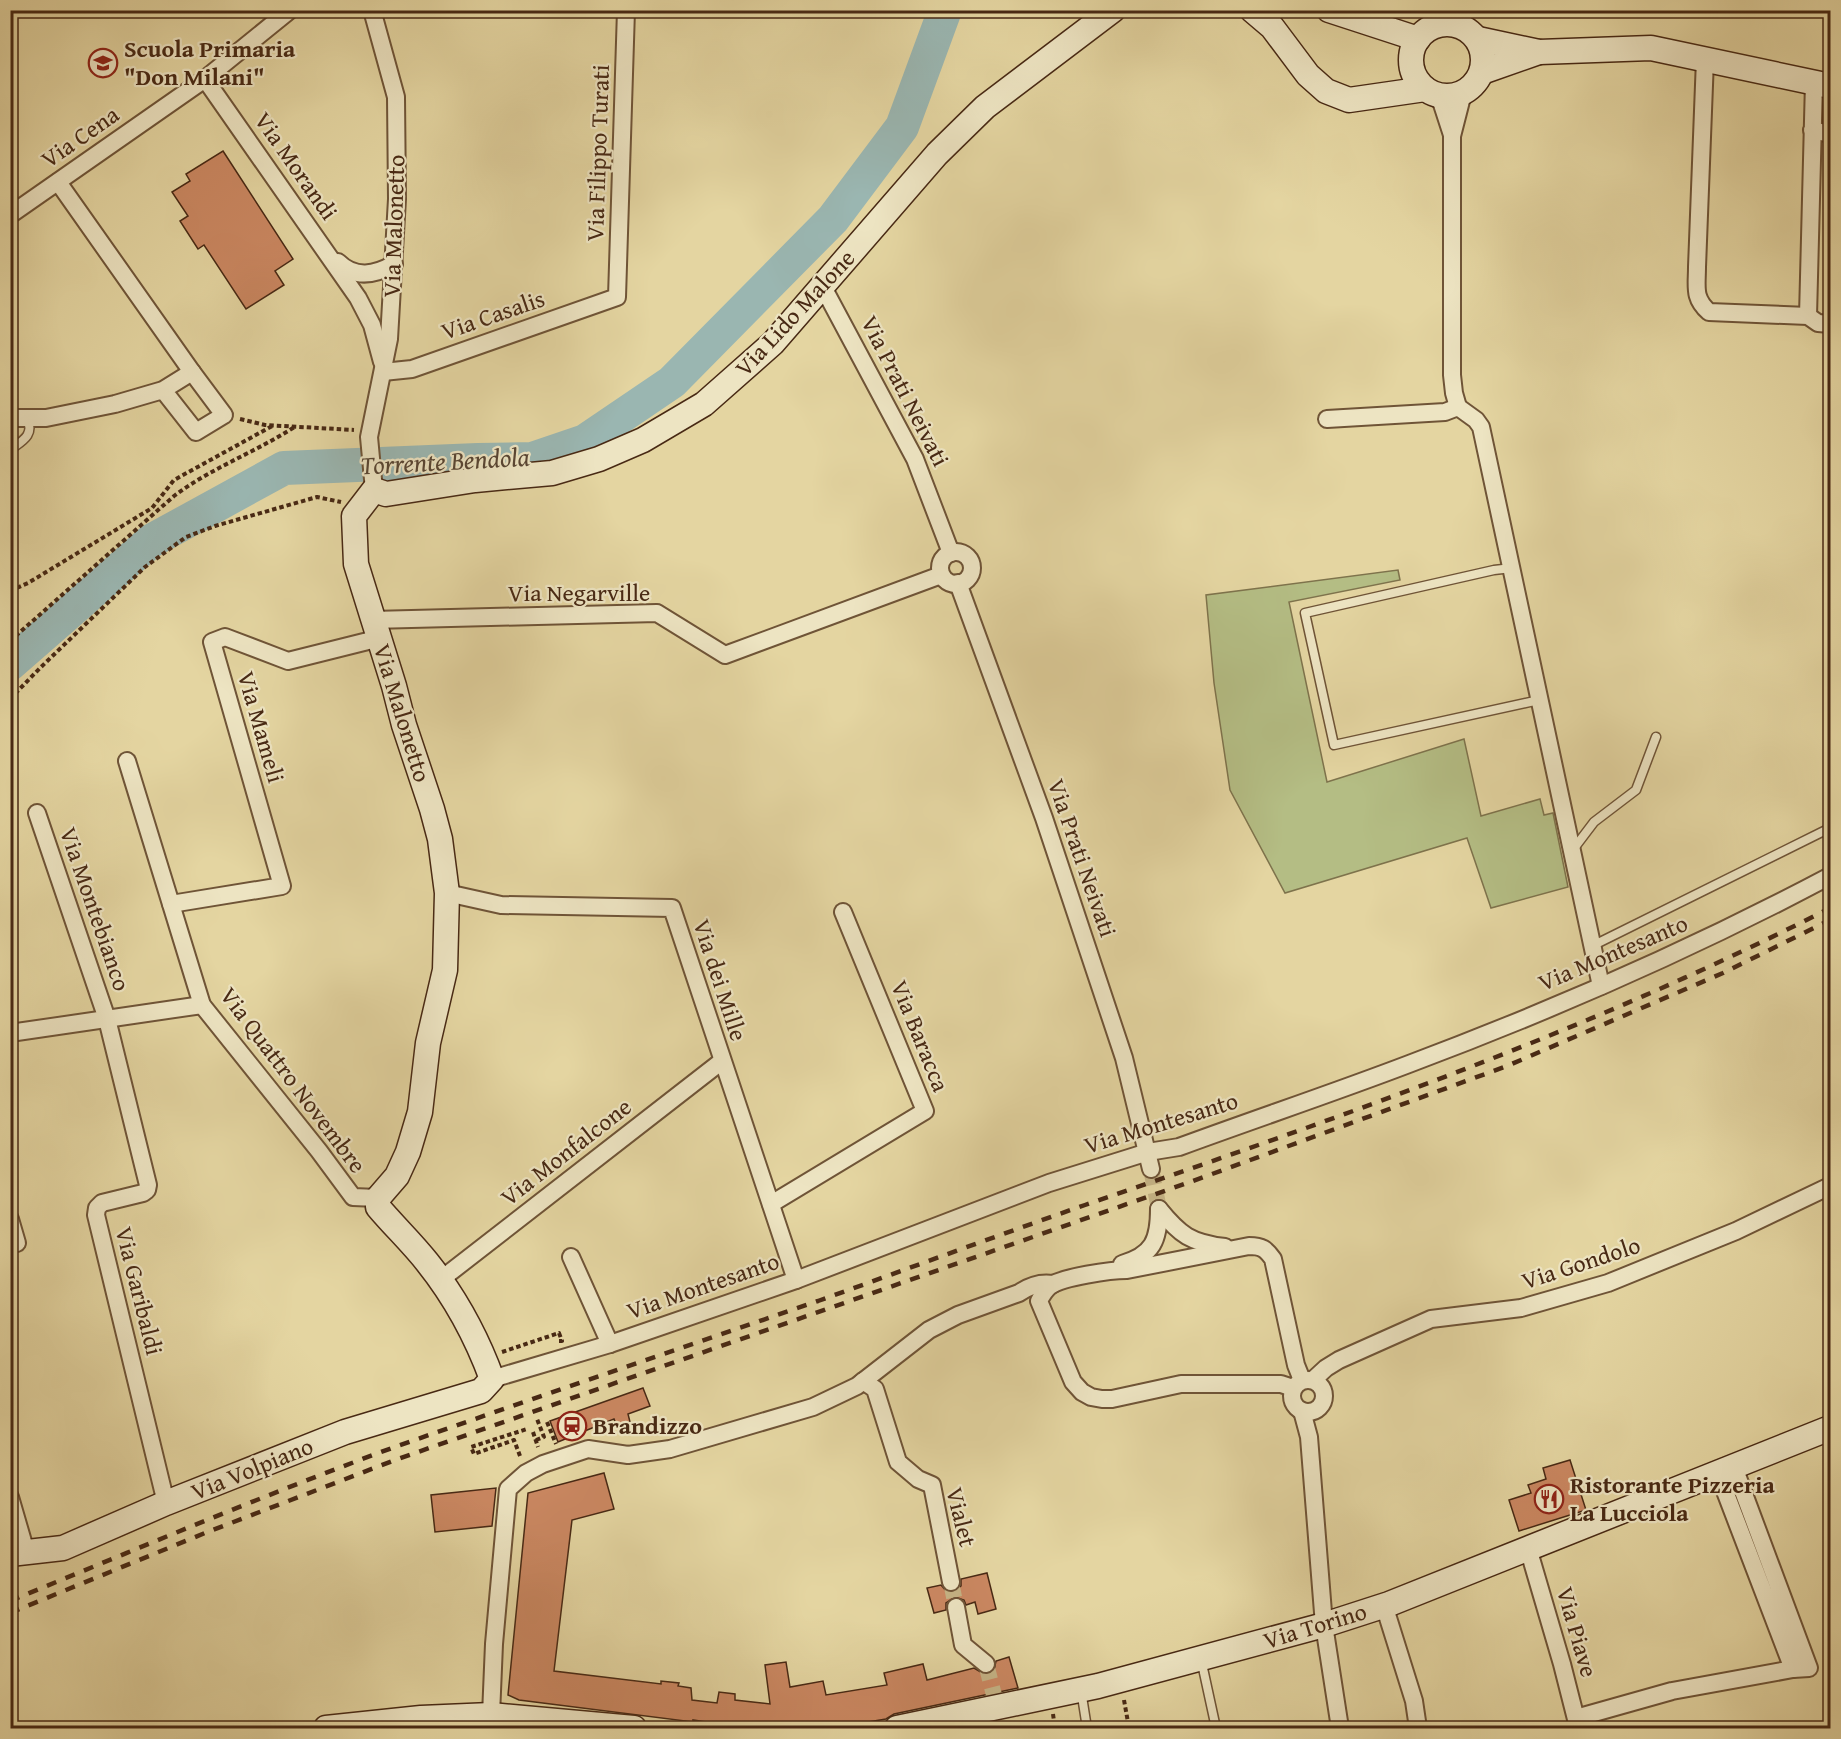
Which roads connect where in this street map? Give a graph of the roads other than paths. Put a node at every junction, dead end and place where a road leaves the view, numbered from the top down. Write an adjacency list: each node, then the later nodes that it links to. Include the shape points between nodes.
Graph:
1 (290, 10): 14 (street, Via Cena)
2 (372, 10): 25 (street, Via Malonetto, via 396,97)
3 (626, 10): 27 (street, Via Filippo Turati)
4 (1113, 10): 26 (street, Via Lido Malone, via 985,107 937,154)
5 (1252, 10): 18 (street, via 1272,27 1308,75 1326,91 1349,100)
6 (1329, 10): 8 (street)
7 (1443, 17): 8 (street); 9 (street)
8 (1418, 39): 12 (street)
9 (1478, 39): 10 (street); 13 (street, via 1484,61)
10 (1539, 52): 11 (street, via 1651,48); 13 (street)
11 (1705, 59): 15 (street); 28 (street, via 1697,297 1709,312)
12 (1411, 63): 16 (street, via 1413,73); 18 (street)
13 (1482, 72): 17 (street, via 1472,88)
14 (205, 79): 22 (street, Via Cena); 24 (street, Via Morandi)
15 (1822, 84): 19 (street)
16 (1432, 92): 17 (street, via 1447,97); 18 (street); 21 (street)
17 (1463, 93): 21 (street)
18 (1385, 94)
19 (1812, 130): 20 (street); 28 (street)
20 (1830, 134)
21 (1452, 136): 33 (street, via 1452,375)
22 (58, 182): 23 (street, Via Cena); 30 (street)
23 (10, 215)
24 (327, 251): 25 (street, Via Morandi, via 357,274 378,273); 31 (street, Via Morandi, via 372,325)
25 (394, 264): 31 (street, Via Malonetto)
26 (824, 286): 37 (street, Via Lido Malone, via 773,343 704,404 643,440 552,473 386,494); 38 (street, Via Prati Neivati, via 915,459)
27 (617, 297): 31 (street, Via Casalis, via 412,369)
28 (1808, 316): 29 (street, via 1818,324)
29 (1830, 324)
30 (192, 372): 32 (street); 32 (street, via 224,415 196,432)
31 (383, 372): 37 (street, Via Malonetto, via 369,434)
32 (163, 390): 34 (street, via 46,418)
33 (1458, 407): 35 (street, via 1445,412); 39 (street, via 1481,427)
34 (19, 418): 36 (lane, via 30,425 30,432)
35 (1327, 418)
36 (10, 450)
37 (370, 492): 42 (street, Via Malonetto, via 354,516 356,564)
38 (951, 553): 40 (street, via 940,564); 41 (street, via 966,556 971,564 970,575)
39 (1512, 568): 43 (street); 43 (lane, via 1305,613 1334,745)
40 (941, 575): 41 (street); 42 (street, Via Negarville, via 725,655 657,613)
41 (958, 584): 59 (street, Via Prati Neivati, via 1076,912 1124,1058)
42 (376, 629): 50 (street, Via Malonetto, via 432,809); 51 (street, Via Mameli, via 288,661 225,637 212,642 282,886)
43 (1539, 700): 48 (street)
44 (1656, 737): 48 (lane, via 1636,790 1594,822)
45 (127, 761): 51 (street, Via Quattro Novembre)
46 (37, 813): 56 (street, Via Montebianco)
47 (1830, 828): 53 (lane)
48 (1571, 852): 53 (street)
49 (1830, 876): 54 (street, Via Montesanto, via 1744,922)
50 (447, 893): 58 (street, Via dei Mille, via 501,905 672,908); 62 (street, Via Malonetto, via 445,970 428,1043 420,1112 398,1176)
51 (171, 904): 55 (street, Via Quattro Novembre)
52 (843, 912): 63 (street, Via Baracca, via 925,1111)
53 (1592, 946): 54 (street)
54 (1601, 986): 59 (street, Via Montesanto, via 1409,1064 1179,1147)
55 (202, 1005): 56 (street); 62 (street, Via Quattro Novembre, via 352,1197)
56 (107, 1019): 57 (street); 82 (street, Via Garibaldi, via 148,1185 142,1193 102,1203 96,1215)
57 (10, 1033)
58 (722, 1061): 63 (street, Via dei Mille); 70 (street, Via Monfalcone)
59 (1148, 1152): 60 (street, Via Prati Neivati); 69 (street, Via Montesanto, via 1049,1183)
60 (1151, 1169)
61 (1830, 1186): 77 (street, Via Gondolo, via 1736,1231 1608,1283 1521,1308 1431,1319 1339,1360)
62 (378, 1198): 70 (street, via 378,1207)
63 (771, 1204): 69 (street, Via dei Mille)
64 (10, 1219): 65 (street)
65 (17, 1243)
66 (1238, 1248): 68 (street); 68 (street, via 1208,1245 1185,1236 1159,1209 1158,1234 1147,1252); 77 (street, via 1257,1246 1266,1249 1273,1259 1296,1365)
67 (571, 1257): 74 (street)
68 (1111, 1270): 71 (street)
69 (796, 1280): 74 (street, Via Montesanto)
70 (440, 1281): 75 (street, via 463,1316)
71 (1053, 1284): 72 (street, via 1026,1288); 73 (street)
72 (1019, 1293): 73 (street); 76 (street, via 929,1329)
73 (1039, 1301): 77 (street, via 1072,1382 1091,1397 1112,1399 1181,1384)
74 (610, 1344): 75 (street, Via Montesanto)
75 (488, 1368): 82 (street, Via Volpiano, via 481,1391 345,1432)
76 (863, 1381): 85 (street, Vialet, via 875,1389 898,1462 918,1479 933,1485); 92 (street, via 813,1407 670,1449 628,1455 588,1449 543,1464 508,1489)
77 (1308, 1385): 78 (street, Via Gondolo, via 1323,1402); 78 (street, via 1292,1393 1293,1404)
78 (1310, 1410): 88 (street, Via Gondolo)
79 (1830, 1428): 80 (street, Via Torino)
80 (1726, 1470): 83 (street, Via Torino); 94 (street, via 1809,1668 1672,1691)
81 (10, 1497): 84 (street)
82 (166, 1503): 84 (street, Via Volpiano, via 63,1548)
83 (1528, 1548): 86 (street, Via Torino); 94 (street, Via Piave)
84 (18, 1553)
85 (951, 1582)
86 (1384, 1605): 88 (street, Via Torino); 101 (street, via 1414,1701)
87 (956, 1607): 90 (street, via 963,1645)
88 (1324, 1625): 89 (street, Via Torino); 100 (street, Via Gondolo)
89 (1201, 1658): 91 (street, Via Torino); 99 (lane)
90 (986, 1664)
91 (1081, 1690): 97 (street, Via Torino, via 995,1701); 98 (lane)
92 (491, 1715): 93 (street); 96 (street)
93 (450, 1722): 95 (street, via 367,1722)
94 (1577, 1723)
95 (326, 1728)
96 (634, 1728)
97 (897, 1728)
98 (1087, 1728)
99 (1216, 1728)
100 (1340, 1728)
101 (1418, 1728)

